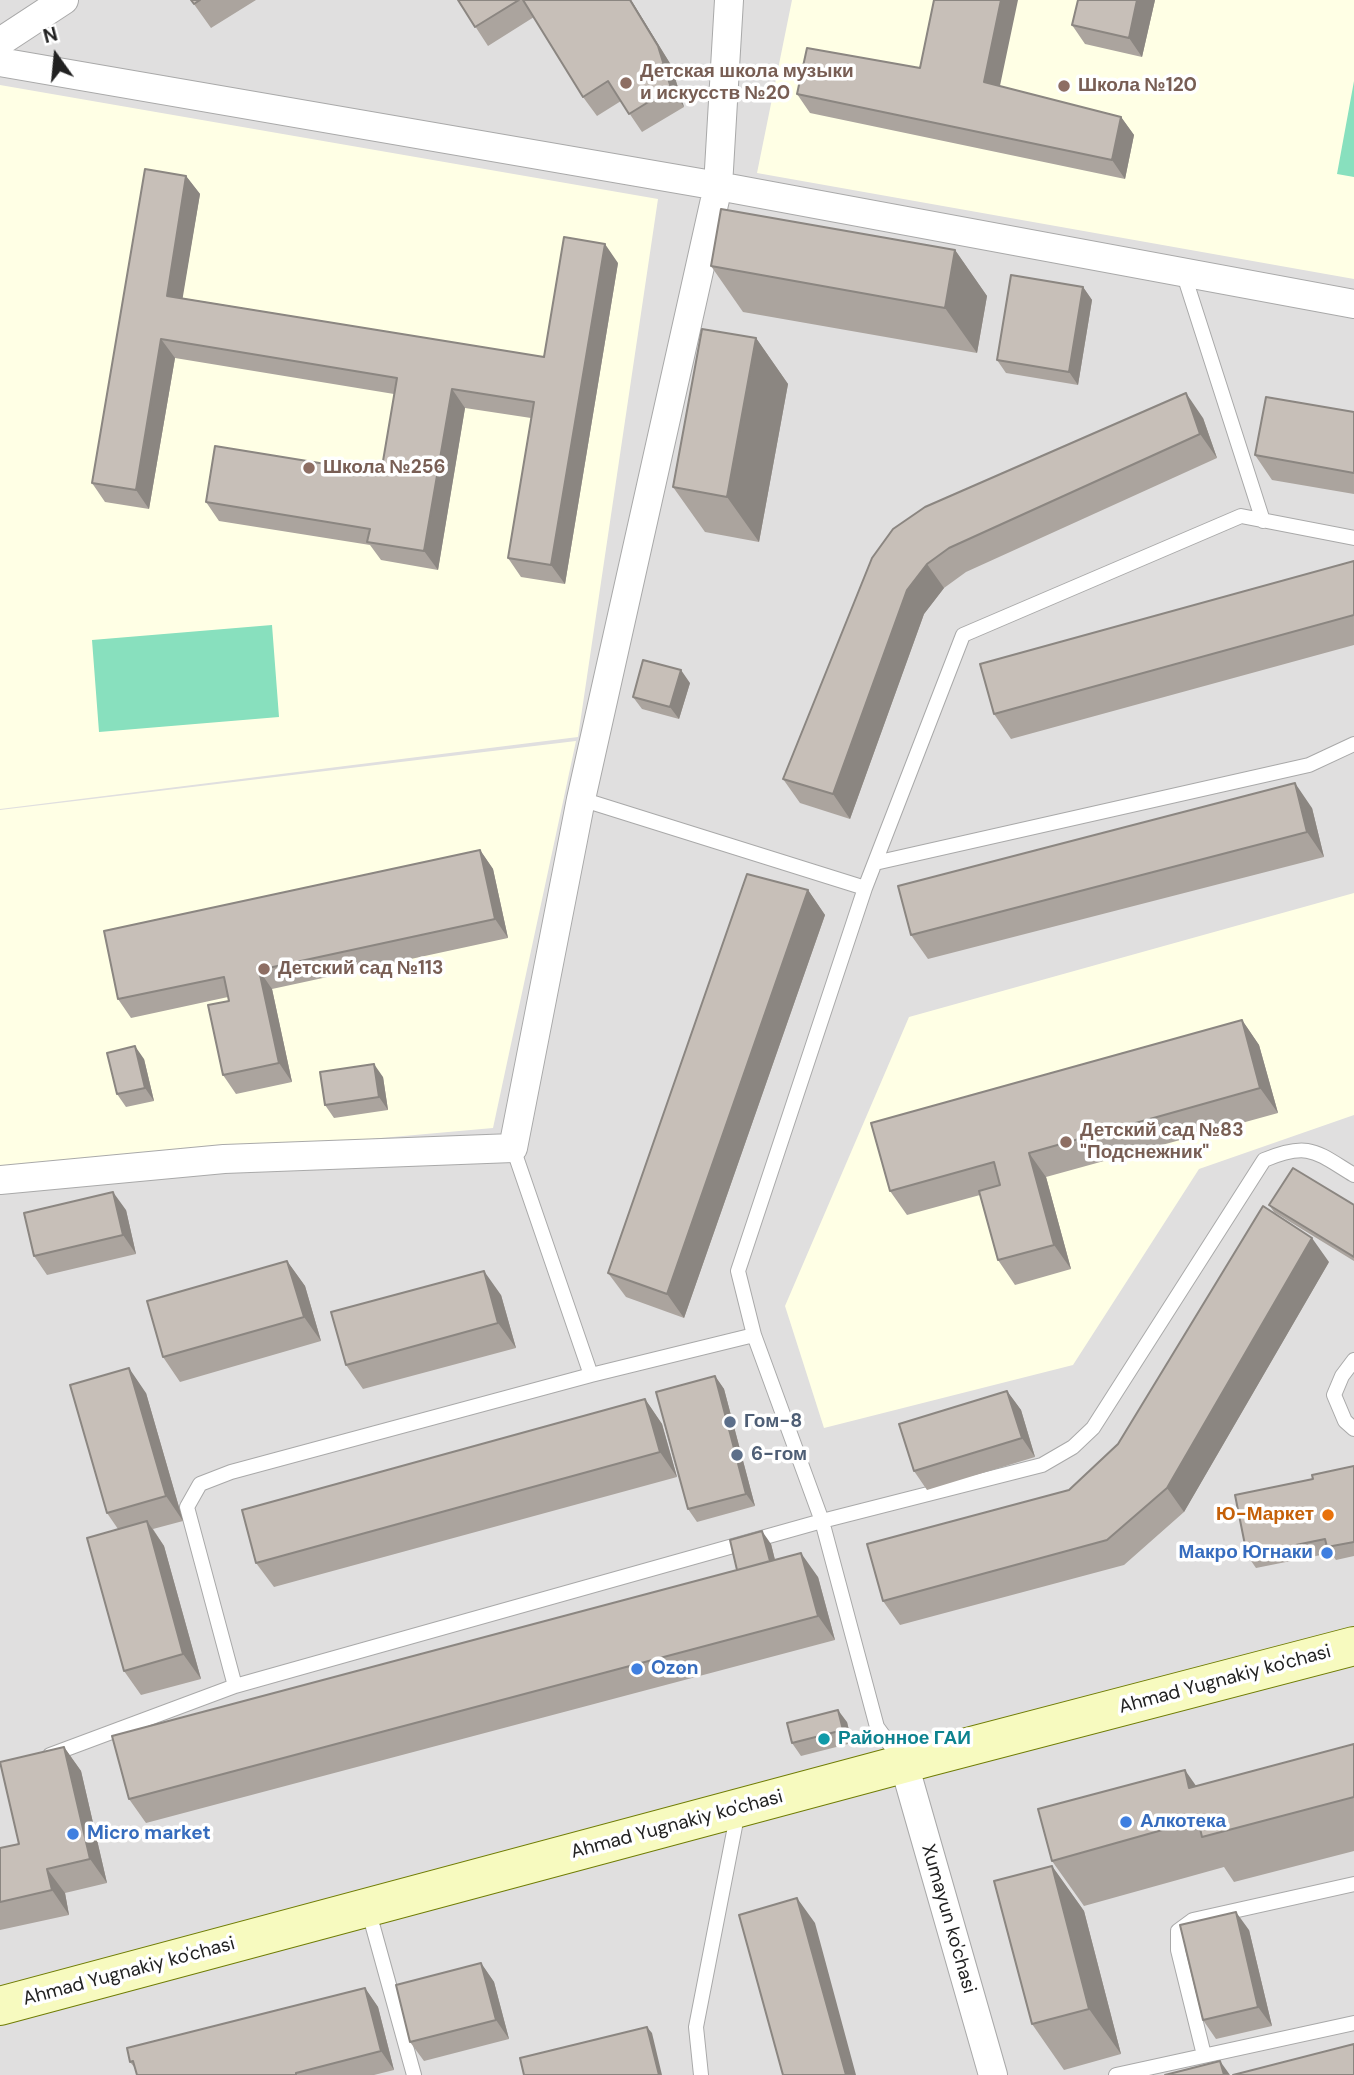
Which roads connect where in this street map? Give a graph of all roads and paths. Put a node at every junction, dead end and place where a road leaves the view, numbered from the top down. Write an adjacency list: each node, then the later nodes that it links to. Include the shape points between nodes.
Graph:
1 (64, 0): 3 (street)
2 (729, 0): 5 (street)
3 (0, 42)
4 (0, 62): 5 (street)
5 (718, 186): 6 (street); 11 (street)
6 (1184, 272): 7 (street); 8 (lane)
7 (1354, 304)
8 (1263, 521): 9 (lane); 12 (lane, via 1241,516 963,635)
9 (1354, 538)
10 (1354, 744): 12 (lane, via 1310,765)
11 (581, 799): 13 (lane); 14 (street)
12 (875, 863): 13 (lane)
13 (865, 888): 17 (lane, via 738,1271)
14 (513, 1148): 16 (street, via 224,1158); 19 (lane)
15 (1354, 1175): 21 (lane, via 1313,1150 1289,1150 1264,1160 1093,1428 1073,1447 1042,1465)
16 (0, 1180)
17 (754, 1335): 19 (lane); 21 (lane)
18 (1354, 1360): 20 (lane, via 1335,1395 1345,1421)
19 (591, 1376): 23 (lane, via 231,1472 200,1485 187,1507)
20 (1354, 1429)
21 (822, 1521): 23 (lane); 25 (lane, via 877,1727)
22 (1354, 1646): 25 (street, Ahmad Yugnakiy ko'chasi)
23 (235, 1686): 24 (lane)
24 (40, 1759)
25 (904, 1764): 26 (street, Ahmad Yugnakiy ko'chasi); 34 (street, Xumayun ko'chasi)
26 (739, 1808): 28 (street, Ahmad Yugnakiy ko'chasi); 33 (lane, via 696,2027)
27 (1354, 1884): 31 (lane, via 1193,1920 1178,1931 1178,1950)
28 (368, 1907): 29 (street, Ahmad Yugnakiy ko'chasi); 32 (lane)
29 (0, 2006)
30 (1354, 2023): 31 (lane)
31 (1204, 2055): 35 (lane)
32 (414, 2075)
33 (701, 2075)
34 (993, 2075)
35 (1116, 2075)

